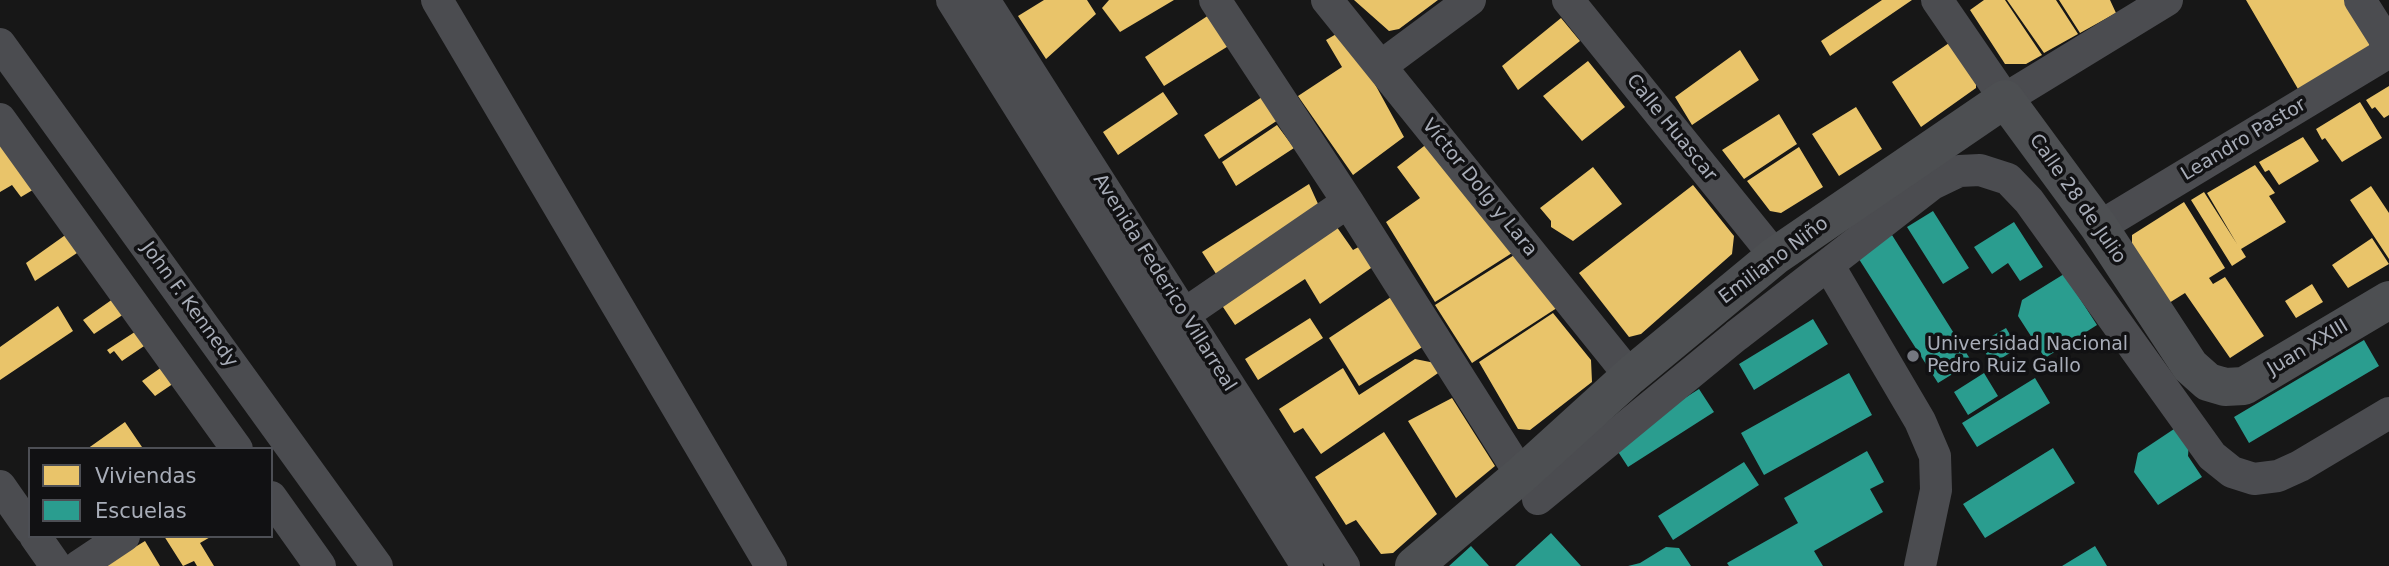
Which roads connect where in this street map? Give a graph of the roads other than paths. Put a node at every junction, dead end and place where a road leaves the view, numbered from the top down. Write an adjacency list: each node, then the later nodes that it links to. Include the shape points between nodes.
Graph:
1 (437, 0): 41 (street)
2 (952, 0): 24 (street, Avenida Federico Villarreal)
3 (984, 0): 24 (street, Avenida Federico Villarreal)
4 (1215, 0): 19 (street)
5 (1327, 0): 14 (street, Víctor Dolg y Lara)
6 (1470, 0): 14 (street)
7 (1568, 0): 21 (street, Calle Huascar)
8 (1937, 0): 16 (street, Calle 28 de Julio)
9 (2167, 0): 16 (street, Emiliano Niño)
10 (2360, 0): 12 (street)
11 (0, 44): 15 (street, John F. Kennedy)
12 (2389, 46)
13 (2389, 52): 20 (street, Leandro Pastor)
14 (1381, 66): 25 (street, Víctor Dolg y Lara)
15 (29, 84): 17 (street); 28 (street, John F. Kennedy)
16 (2005, 99): 20 (main road, Calle 28 de Julio); 21 (main road, Emiliano Niño)
17 (0, 104)
18 (0, 119): 29 (street)
19 (1348, 202): 24 (street); 32 (street)
20 (2099, 227): 26 (main road, Calle 28 de Julio, via 2190,366 2208,382)
21 (1774, 256): 25 (main road, Emiliano Niño)
22 (1829, 266): 27 (street, via 1933,184 1959,171 1980,170 2008,179 2028,201 2212,456 2232,472 2254,479 2278,476); 32 (street); 45 (street, via 1920,421 1935,456 1936,490)
23 (2389, 300): 26 (main road, Juan XXIII, via 2244,386)
24 (1171, 323): 42 (street, Avenida Federico Villarreal); 43 (street, Avenida Federico Villarreal)
25 (1630, 376): 32 (main road, Emiliano Niño)
26 (2225, 387)
27 (2389, 413)
28 (280, 431): 30 (street); 40 (street, John F. Kennedy)
29 (236, 447)
30 (257, 447)
31 (0, 486): 34 (street)
32 (1530, 487): 44 (main road, Emiliano Niño)
33 (273, 500): 39 (street)
34 (28, 526)
35 (36, 538): 37 (street)
36 (121, 538): 38 (street)
37 (55, 566)
38 (79, 566)
39 (320, 566)
40 (377, 566)
41 (771, 566)
42 (1307, 566)
43 (1344, 566)
44 (1414, 566)
45 (1920, 566)

